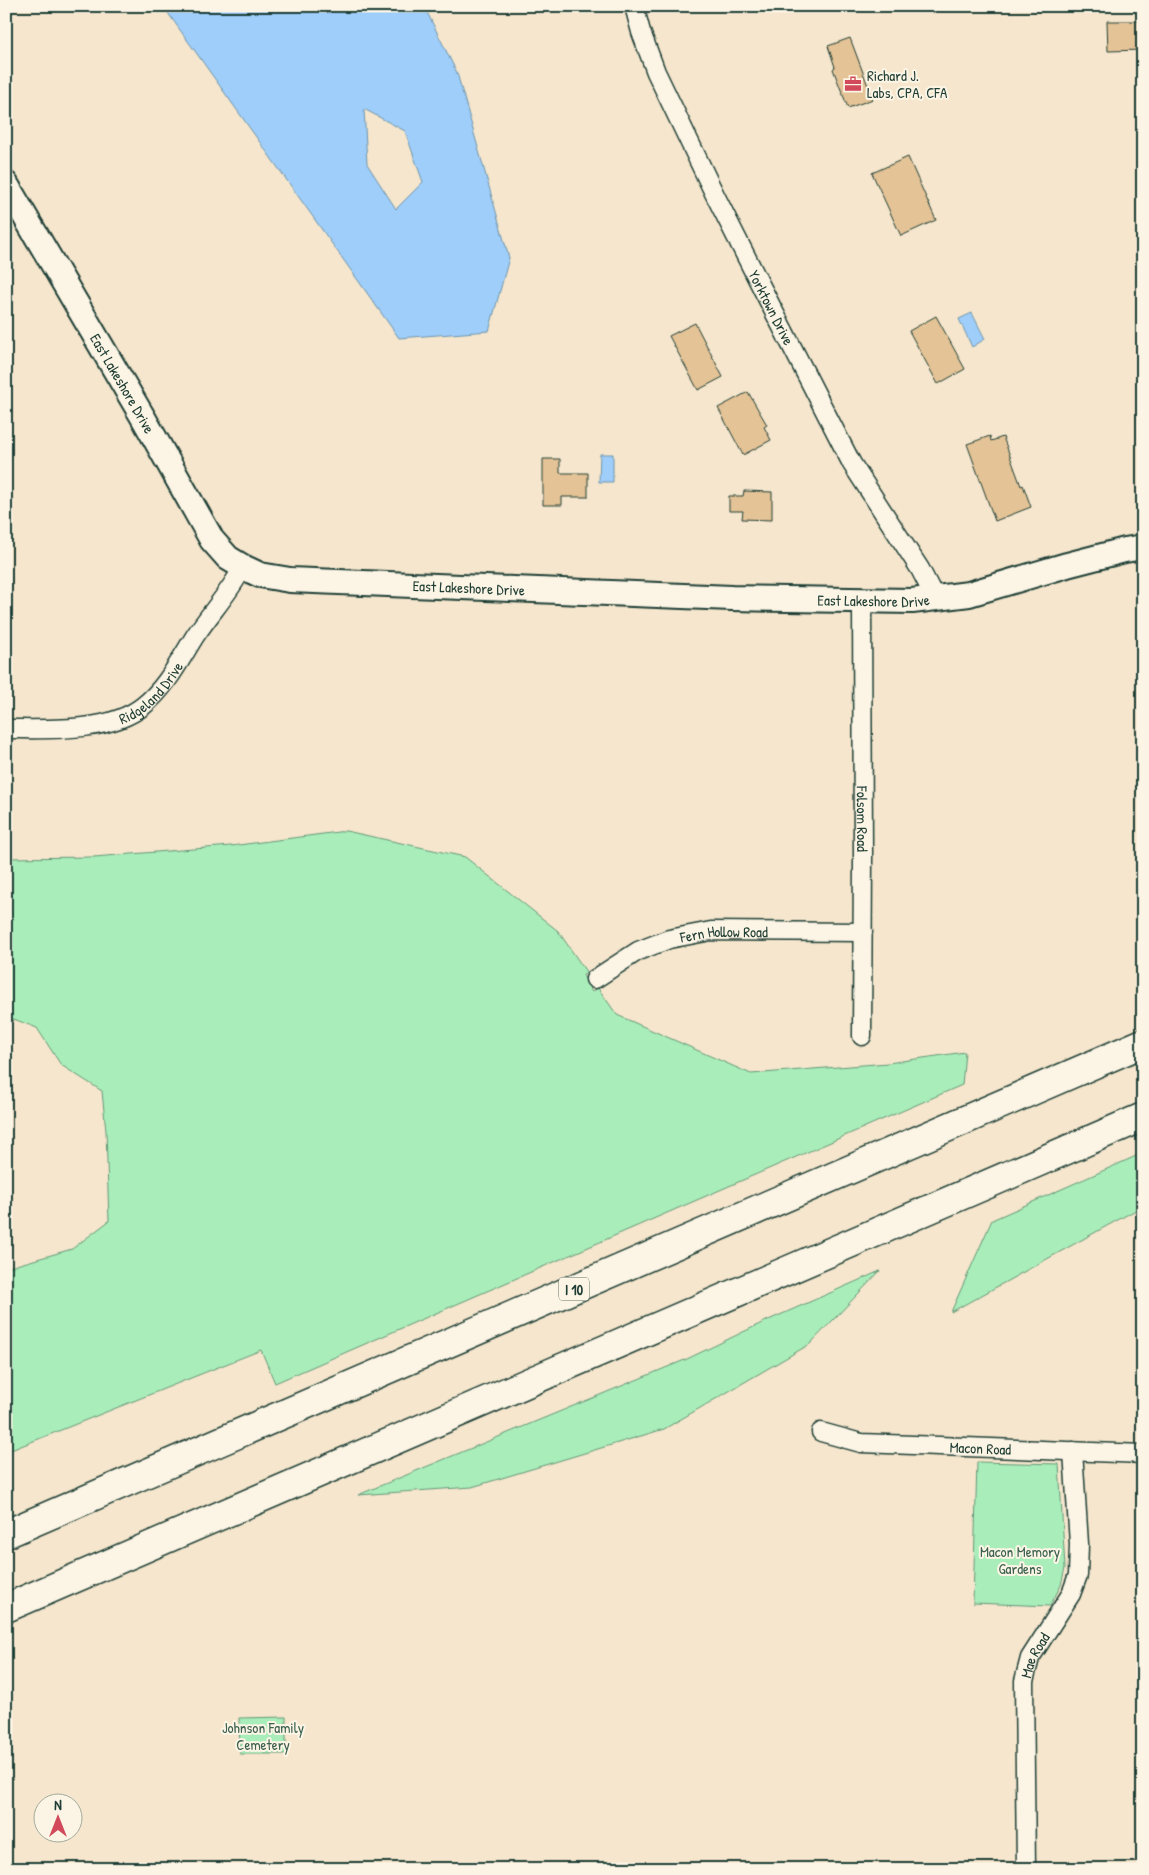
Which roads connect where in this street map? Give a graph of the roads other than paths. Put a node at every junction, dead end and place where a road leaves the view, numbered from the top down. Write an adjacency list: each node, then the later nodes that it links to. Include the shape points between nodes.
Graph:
1 (634, 6): 5 (street, Yorktown Drive, via 656,72 766,298 852,464 920,569)
2 (6, 184): 4 (street, East Lakeshore Drive, via 212,540 228,558)
3 (1143, 547): 5 (street, East Lakeshore Drive, via 969,594)
4 (243, 567): 6 (street, East Lakeshore Drive, via 260,575 290,580); 7 (street, Ridgeland Drive, via 177,666 142,706 110,722 78,727)
5 (935, 598): 6 (street, East Lakeshore Drive)
6 (862, 601): 8 (street, Folsom Road)
7 (6, 729)
8 (863, 932): 9 (street, Fern Hollow Road, via 711,931 669,938 638,951); 10 (street, Folsom Road)
9 (595, 979)
10 (862, 1036)
11 (1143, 1043): 16 (highway, I 10)
12 (1143, 1117): 17 (highway)
13 (821, 1432): 14 (street, Macon Road, via 861,1442)
14 (1073, 1451): 15 (street, Macon Road); 18 (street, Mae Road, via 1080,1544 1078,1575 1071,1594 1030,1658 1024,1682)
15 (1143, 1454)
16 (6, 1534)
17 (6, 1608)
18 (1026, 1869)

